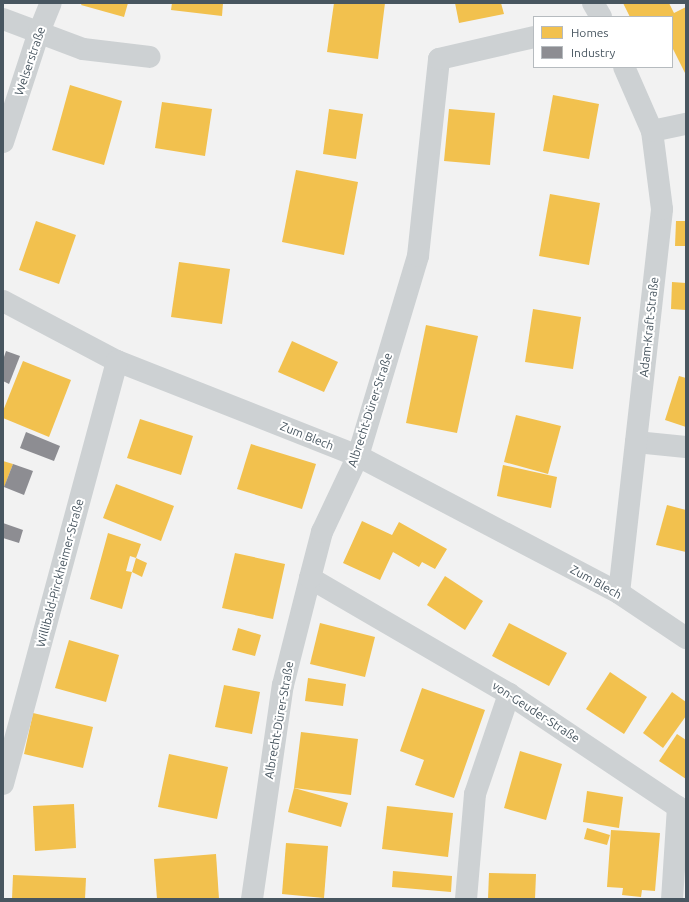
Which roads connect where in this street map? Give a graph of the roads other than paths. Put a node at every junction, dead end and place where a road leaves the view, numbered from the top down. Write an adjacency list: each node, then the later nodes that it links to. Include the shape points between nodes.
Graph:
1 (51, 3): 5 (street, Welserstraße)
2 (593, 3): 3 (street)
3 (600, 16)
4 (3, 19): 5 (street)
5 (40, 32): 7 (street, via 82,49); 11 (street, Welserstraße)
6 (533, 37): 16 (street, Albrecht-Dürer-Straße, via 439,59 418,256)
7 (150, 57)
8 (624, 68): 10 (street, Adam-Kraft-Straße)
9 (686, 124): 10 (street)
10 (652, 131): 14 (street, Adam-Kraft-Straße, via 662,209)
11 (3, 142)
12 (3, 301): 13 (street, Zum Blech)
13 (117, 361): 16 (street, Zum Blech); 21 (street, Willibald-Pirckheimer-Straße)
14 (636, 442): 15 (street); 18 (street, Adam-Kraft-Straße)
15 (686, 447)
16 (358, 456): 17 (street, Albrecht-Dürer-Straße, via 322,532); 18 (street, Zum Blech)
17 (310, 578): 20 (street, von-Geuder-Straße); 22 (street, Albrecht-Dürer-Straße, via 283,685)
18 (619, 593): 19 (street, Zum Blech)
19 (686, 638)
20 (509, 694): 23 (street, via 475,794); 24 (street, von-Geuder-Straße, via 678,807)
21 (3, 784)
22 (252, 899)
23 (466, 899)
24 (672, 899)

